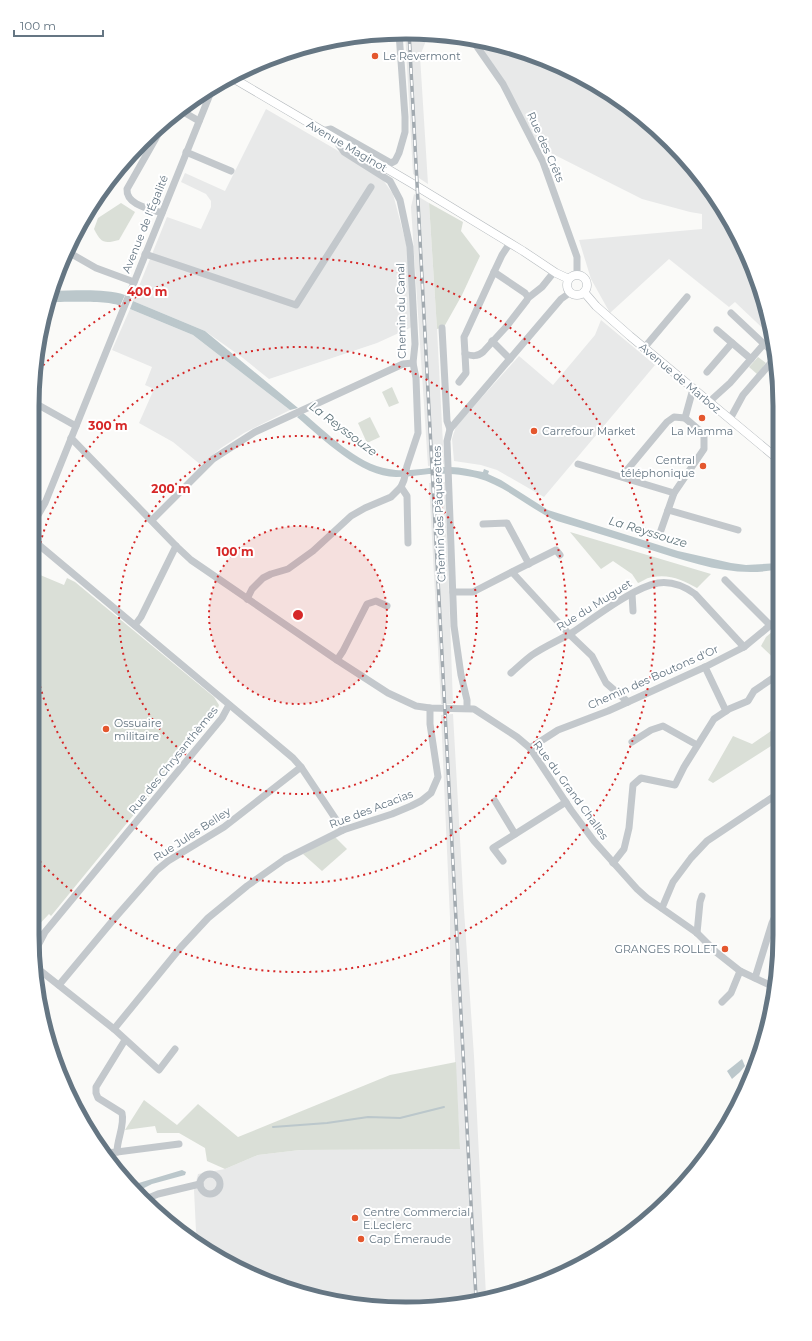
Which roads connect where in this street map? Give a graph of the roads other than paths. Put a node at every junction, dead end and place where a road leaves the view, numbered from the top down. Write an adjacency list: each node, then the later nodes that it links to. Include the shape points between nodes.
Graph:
1 (399, 39): 7 (street, via 405,117 404,132 395,160 390,163 332,128)
2 (477, 46): 19 (street, Rue des Crêts, via 503,84 543,162 577,257)
3 (237, 81): 7 (main road, Avenue Maginot)
4 (209, 97): 6 (street, Avenue de l'Égalité)
5 (185, 113): 6 (street)
6 (199, 121): 10 (street, Avenue de l'Égalité)
7 (322, 131): 9 (main road, Avenue Maginot)
8 (157, 136): 13 (street, via 127,193 135,203)
9 (334, 138): 14 (main road, Avenue Maginot); 37 (street, Chemin du Canal, via 344,152 390,181 400,200 410,247 415,344)
10 (186, 152): 11 (street); 13 (street, Avenue de l'Égalité)
11 (231, 171)
12 (371, 187): 16 (street, via 296,305)
13 (162, 213): 16 (street, Avenue de l'Égalité)
14 (510, 243): 17 (street); 18 (main road)
15 (72, 254): 21 (street, via 96,268)
16 (145, 254): 21 (street, Avenue de l'Égalité)
17 (494, 272): 25 (street, via 523,291); 34 (street, via 464,337)
18 (554, 272): 20 (main road); 25 (street, via 542,287)
19 (577, 275): 20 (main road); 23 (main road, via 586,281)
20 (569, 279): 22 (main road, via 568,286)
21 (134, 282): 46 (street, Avenue de l'Égalité)
22 (571, 292): 23 (main road, via 578,295); 35 (street, via 561,299)
23 (584, 292): 32 (main road, Avenue de Marboz, via 607,317)
24 (687, 297): 32 (street)
25 (528, 298): 29 (street)
26 (731, 313): 31 (street)
27 (442, 328): 47 (street, via 447,421)
28 (717, 330): 30 (street)
29 (492, 341): 34 (street, via 479,355); 35 (street)
30 (732, 343): 36 (street); 39 (street)
31 (764, 344): 33 (street); 36 (street)
32 (644, 348): 41 (main road, Avenue de Marboz)
33 (768, 348)
34 (465, 354): 40 (street, via 466,373)
35 (510, 359): 47 (street)
36 (751, 359): 42 (street)
37 (412, 362): 52 (street, Chemin du Canal, via 416,378 418,433); 56 (street, via 255,432 213,459)
38 (770, 363): 45 (street, via 743,395)
39 (707, 372)
40 (460, 382)
41 (693, 389): 42 (main road, Avenue de Marboz); 44 (street)
42 (709, 402): 45 (main road, Avenue de Marboz)
43 (39, 405): 46 (street)
44 (685, 418): 51 (street, via 674,417 667,422); 53 (street, via 704,435 704,449)
45 (730, 419): 49 (main road, Avenue de Marboz)
46 (76, 426): 48 (street, Avenue de l'Égalité)
47 (450, 429): 67 (street, Chemin des Pâquerettes, via 447,441)
48 (71, 438): 54 (street, Avenue de l'Égalité); 56 (street, Rue du Grand Challes)
49 (773, 455)
50 (578, 464): 51 (street)
51 (622, 477): 53 (street)
52 (402, 483): 60 (street, via 407,496); 69 (street, via 391,497 351,516 313,551 288,569 263,578 252,589)
53 (674, 493): 55 (street)
54 (39, 510)
55 (668, 510): 58 (street); 59 (street)
56 (152, 520): 61 (street, Rue du Grand Challes)
57 (483, 524): 64 (street, via 507,523)
58 (738, 530)
59 (660, 533)
60 (408, 543)
61 (176, 546): 69 (street, Rue du Grand Challes, via 191,560); 73 (street, via 142,617)
62 (39, 547): 73 (street, Rue des Chrysanthèmes)
63 (560, 555): 64 (street, via 556,550)
64 (529, 564): 65 (street)
65 (512, 572): 67 (street, via 473,592); 75 (street)
66 (725, 580): 74 (street)
67 (453, 592): 84 (street, Chemin des Pâquerettes, via 454,626)
68 (632, 594): 71 (street); 75 (street, Rue du Muguet); 76 (street, Rue du Muguet, via 658,583 677,584 688,589)
69 (248, 599): 77 (street, Rue du Grand Challes)
70 (387, 606): 77 (street, via 376,601 367,604)
71 (633, 611)
72 (773, 623): 74 (street, Chemin des Boutons d'Or)
73 (135, 625): 82 (street, Rue des Chrysanthèmes)
74 (770, 625): 76 (street, Chemin des Boutons d'Or)
75 (569, 634): 79 (street, Rue du Muguet, via 531,655); 81 (street, via 592,656 606,683)
76 (744, 647): 78 (street, Chemin des Boutons d'Or)
77 (337, 660): 83 (street, Rue du Grand Challes, via 388,693 416,706)
78 (705, 667): 81 (street, Chemin des Boutons d'Or); 85 (street)
79 (511, 672)
80 (773, 678): 85 (street, via 754,691 748,700)
81 (628, 702): 88 (street, Chemin des Boutons d'Or, via 558,730)
82 (229, 705): 89 (street, via 293,758); 100 (street, Rue des Chrysanthèmes, via 222,718)
83 (430, 708): 84 (street, Rue du Grand Challes); 93 (street, Rue des Acacias, via 438,777 431,793 421,801 392,814)
84 (467, 708): 88 (street, Rue du Grand Challes, via 482,714)
85 (726, 711): 87 (street, via 714,719)
86 (632, 742): 87 (street, via 663,726)
87 (697, 745): 96 (street, via 675,785 641,778 633,785 629,828 624,849)
88 (530, 748): 92 (street, Rue du Grand Challes)
89 (301, 768): 93 (street); 107 (street, Rue Jules Belley, via 229,824 168,860)
90 (773, 798): 98 (street, via 707,841 673,882)
91 (495, 801): 94 (street)
92 (566, 802): 94 (street); 96 (street, Rue du Grand Challes)
93 (343, 830): 110 (street, Rue des Acacias, via 285,859 208,918)
94 (515, 834): 95 (street, via 493,848)
95 (502, 861)
96 (613, 863): 98 (street, Rue du Grand Challes, via 637,889)
97 (702, 896): 101 (street)
98 (662, 908): 101 (street, Rue du Grand Challes)
99 (773, 921): 106 (street)
100 (45, 932): 102 (street, Rue des Chrysanthèmes); 103 (street, Rue des Chrysanthèmes)
101 (697, 933): 104 (street, Rue du Grand Challes, via 716,952)
102 (39, 936)
103 (39, 943)
104 (740, 970): 106 (street, Rue du Grand Challes); 109 (street, via 731,993)
105 (41, 971): 107 (street)
106 (755, 978): 108 (street, Rue du Grand Challes)
107 (59, 985): 110 (street)
108 (770, 985)
109 (722, 1002)
110 (114, 1029): 111 (street)
111 (125, 1040): 112 (street, via 159,1070); 115 (street, via 96,1086 98,1098 122,1113)
112 (175, 1049)
113 (179, 1144): 115 (street)
114 (111, 1152): 115 (street)
115 (117, 1152)
116 (200, 1184): 117 (street)
117 (149, 1198)

